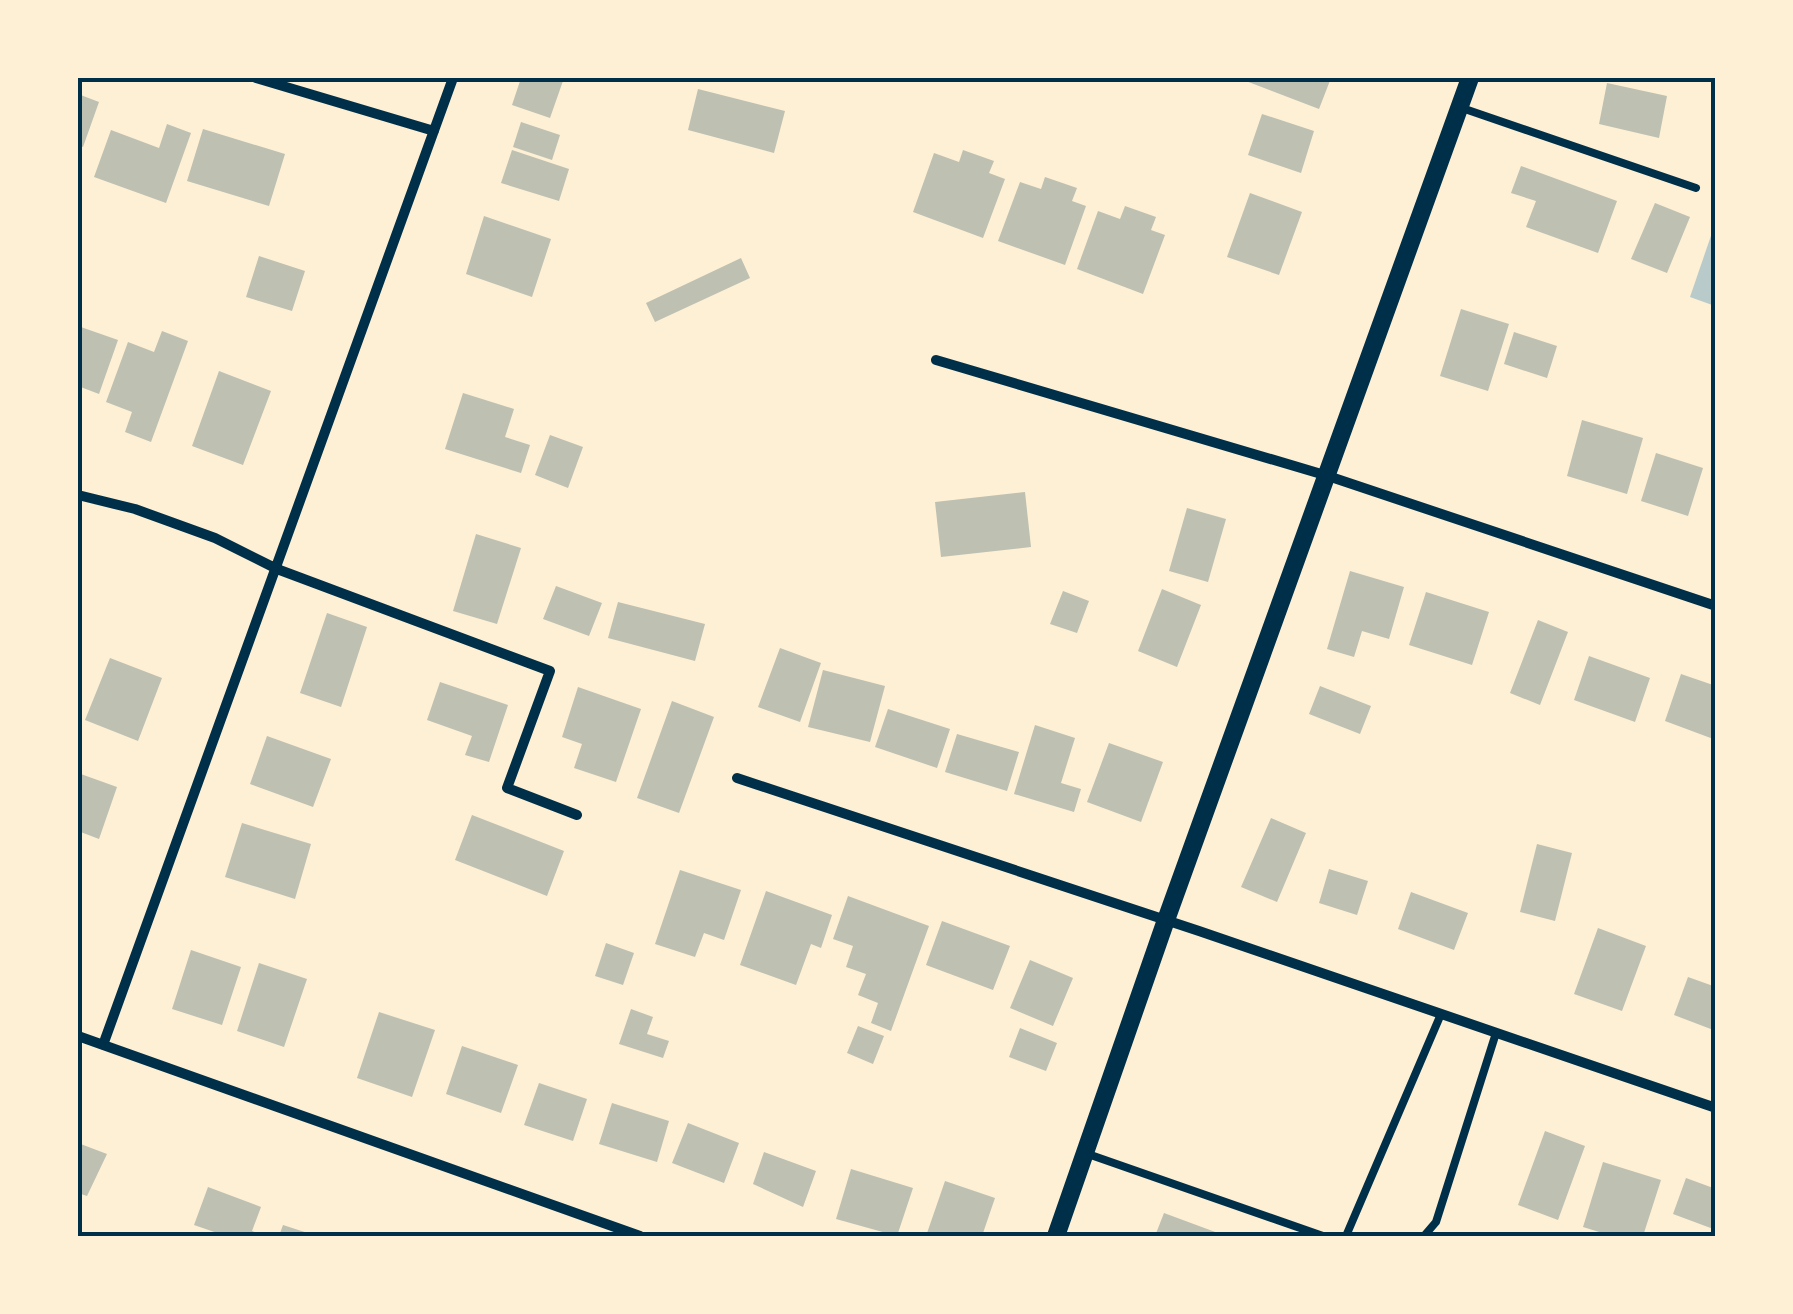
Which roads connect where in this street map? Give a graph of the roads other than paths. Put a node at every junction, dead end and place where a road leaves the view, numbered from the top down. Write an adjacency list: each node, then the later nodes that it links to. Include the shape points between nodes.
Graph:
1 (256, 78): 5 (street)
2 (453, 78): 5 (street)
3 (1470, 78): 4 (street)
4 (1459, 107): 6 (lane); 8 (street)
5 (434, 131): 10 (street)
6 (1696, 188)
7 (936, 360): 8 (street)
8 (1328, 476): 11 (street); 14 (street)
9 (78, 494): 10 (street, via 215,538)
10 (277, 568): 13 (street, via 550,670 506,788); 18 (street)
11 (1716, 606)
12 (737, 778): 14 (street)
13 (577, 815)
14 (1166, 920): 15 (street); 20 (street)
15 (1441, 1014): 16 (street); 24 (lane)
16 (1496, 1033): 19 (street); 25 (lane, via 1436,1222)
17 (78, 1036): 18 (street)
18 (104, 1045): 21 (street)
19 (1716, 1108)
20 (1085, 1153): 22 (street); 23 (lane)
21 (640, 1236)
22 (1056, 1236)
23 (1323, 1236)
24 (1346, 1236)
25 (1424, 1236)

